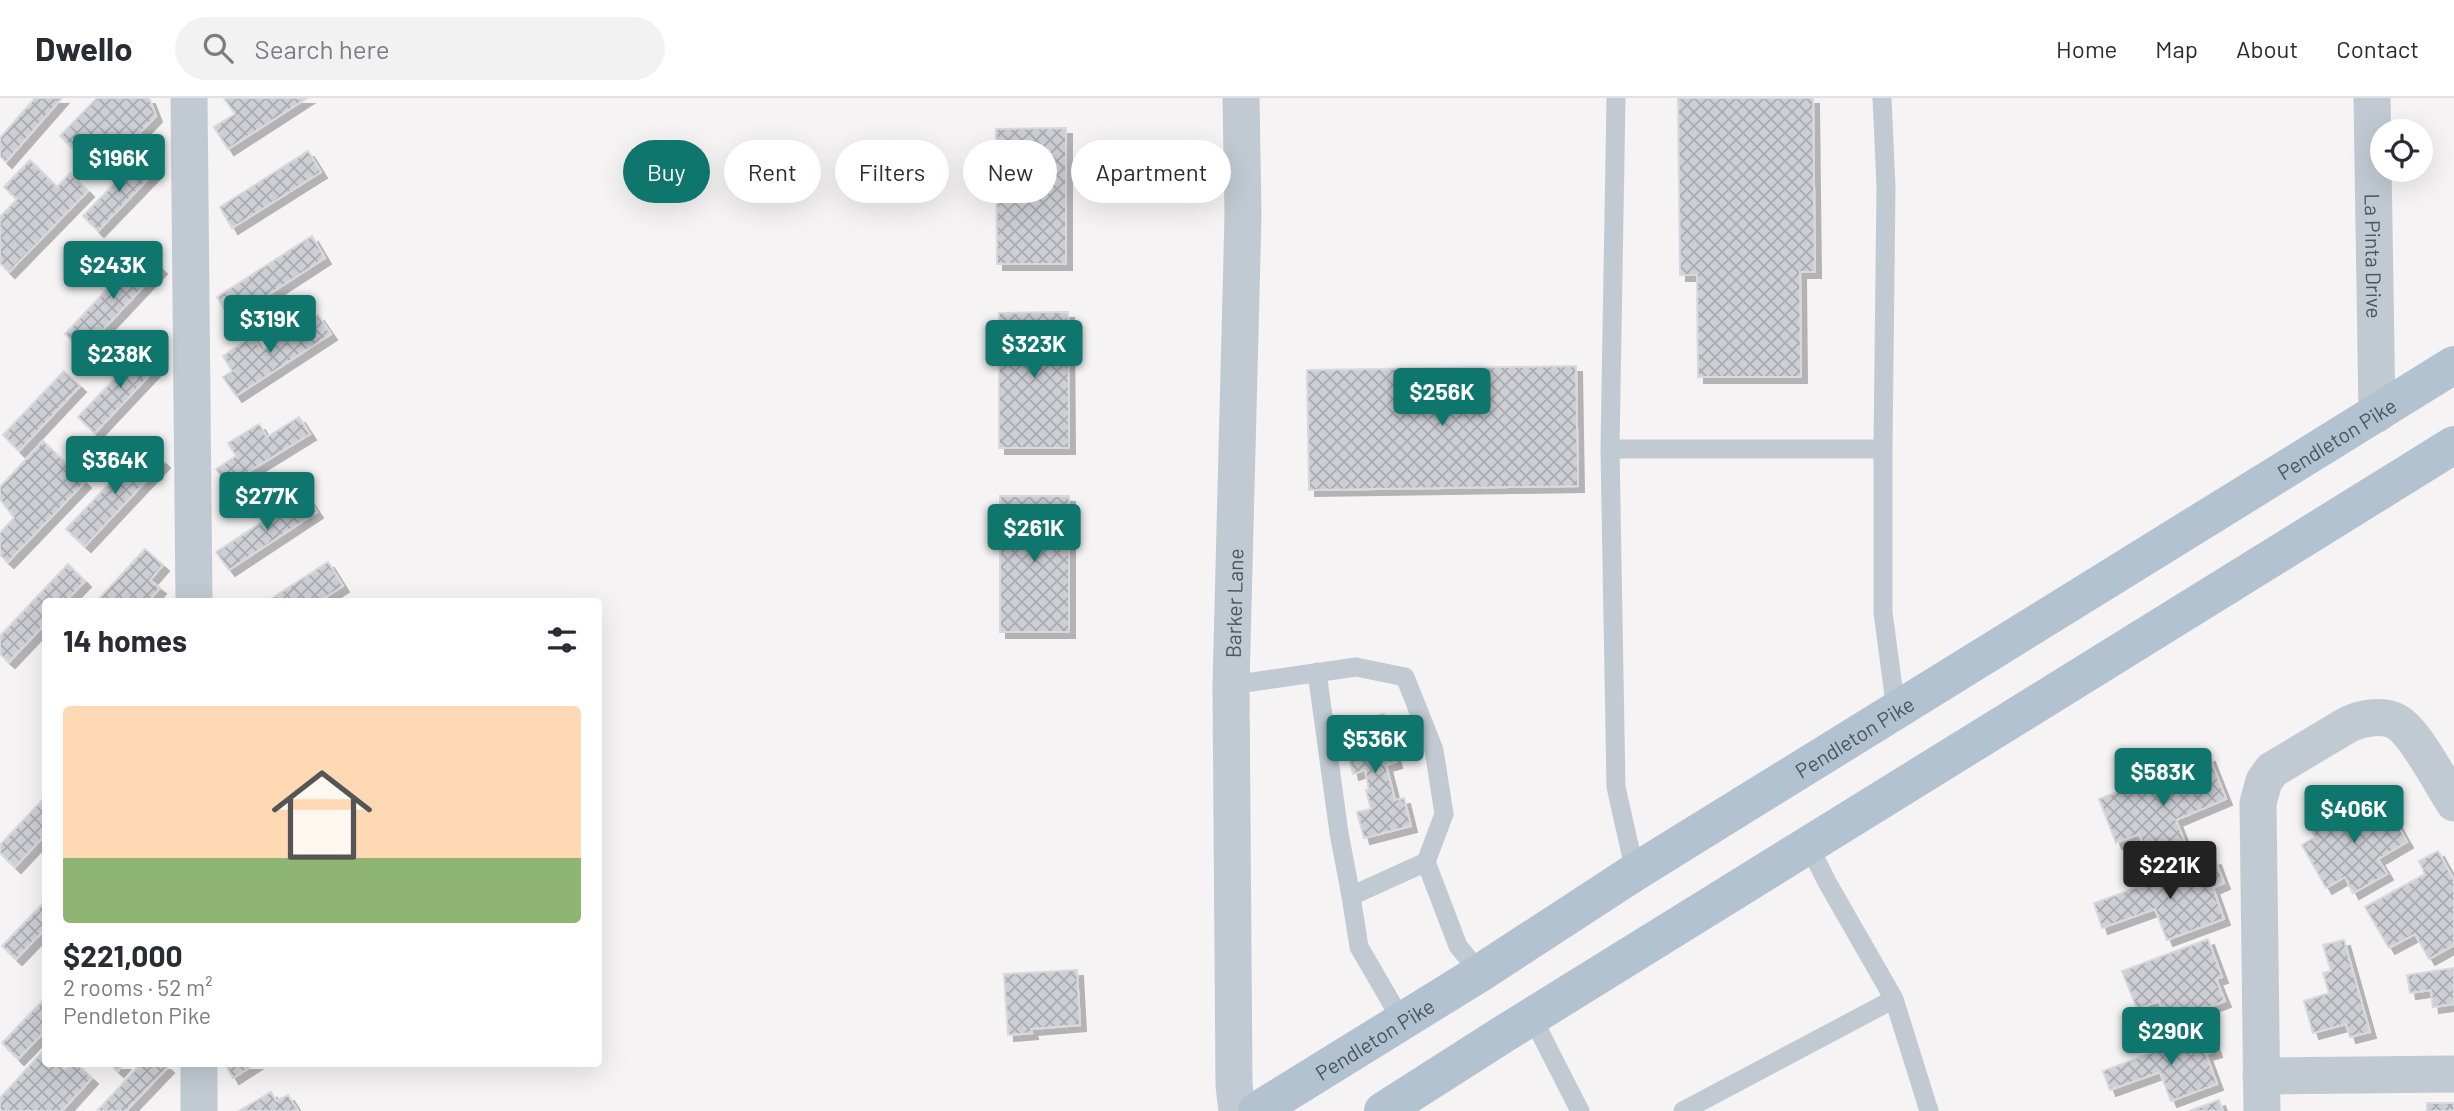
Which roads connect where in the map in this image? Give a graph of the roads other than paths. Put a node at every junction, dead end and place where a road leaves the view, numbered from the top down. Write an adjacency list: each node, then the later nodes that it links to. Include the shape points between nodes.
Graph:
1 (189, 98): 11 (street)
2 (1241, 98): 13 (street, Barker Lane, via 1243,216)
3 (1616, 98): 9 (lane)
4 (1882, 98): 10 (lane, via 1886,186)
5 (2372, 98): 7 (street, La Pinta Drive)
6 (2454, 365): 7 (main road, Pendleton Pike)
7 (2377, 414): 14 (main road, Pendleton Pike)
8 (2454, 446): 16 (main road)
9 (1610, 449): 10 (lane); 18 (lane, via 1616,786)
10 (1883, 449): 14 (lane, via 1883,612)
11 (194, 598)
12 (1317, 672): 13 (lane); 17 (lane, via 1356,667 1405,677 1434,750 1444,814); 19 (lane)
13 (1231, 685): 28 (street, Barker Lane)
14 (1896, 711): 18 (main road, Pendleton Pike)
15 (2454, 803): 26 (street, via 2412,735 2396,721 2383,719 2360,718 2272,770 2264,781 2258,803)
16 (1810, 846): 21 (lane); 22 (main road)
17 (1426, 862): 19 (lane); 20 (lane, via 1458,946)
18 (1635, 872): 20 (main road, Pendleton Pike)
19 (1351, 896): 23 (lane, via 1359,947)
20 (1480, 973): 23 (main road, Pendleton Pike)
21 (1894, 999): 32 (lane); 33 (lane)
22 (1532, 1017): 30 (main road); 31 (lane)
23 (1402, 1021): 29 (main road, Pendleton Pike)
24 (199, 1067): 27 (street)
25 (2454, 1074): 26 (street)
26 (2261, 1094)
27 (199, 1111)
28 (1237, 1111)
29 (1257, 1111)
30 (1383, 1111)
31 (1580, 1111)
32 (1683, 1111)
33 (1929, 1111)

